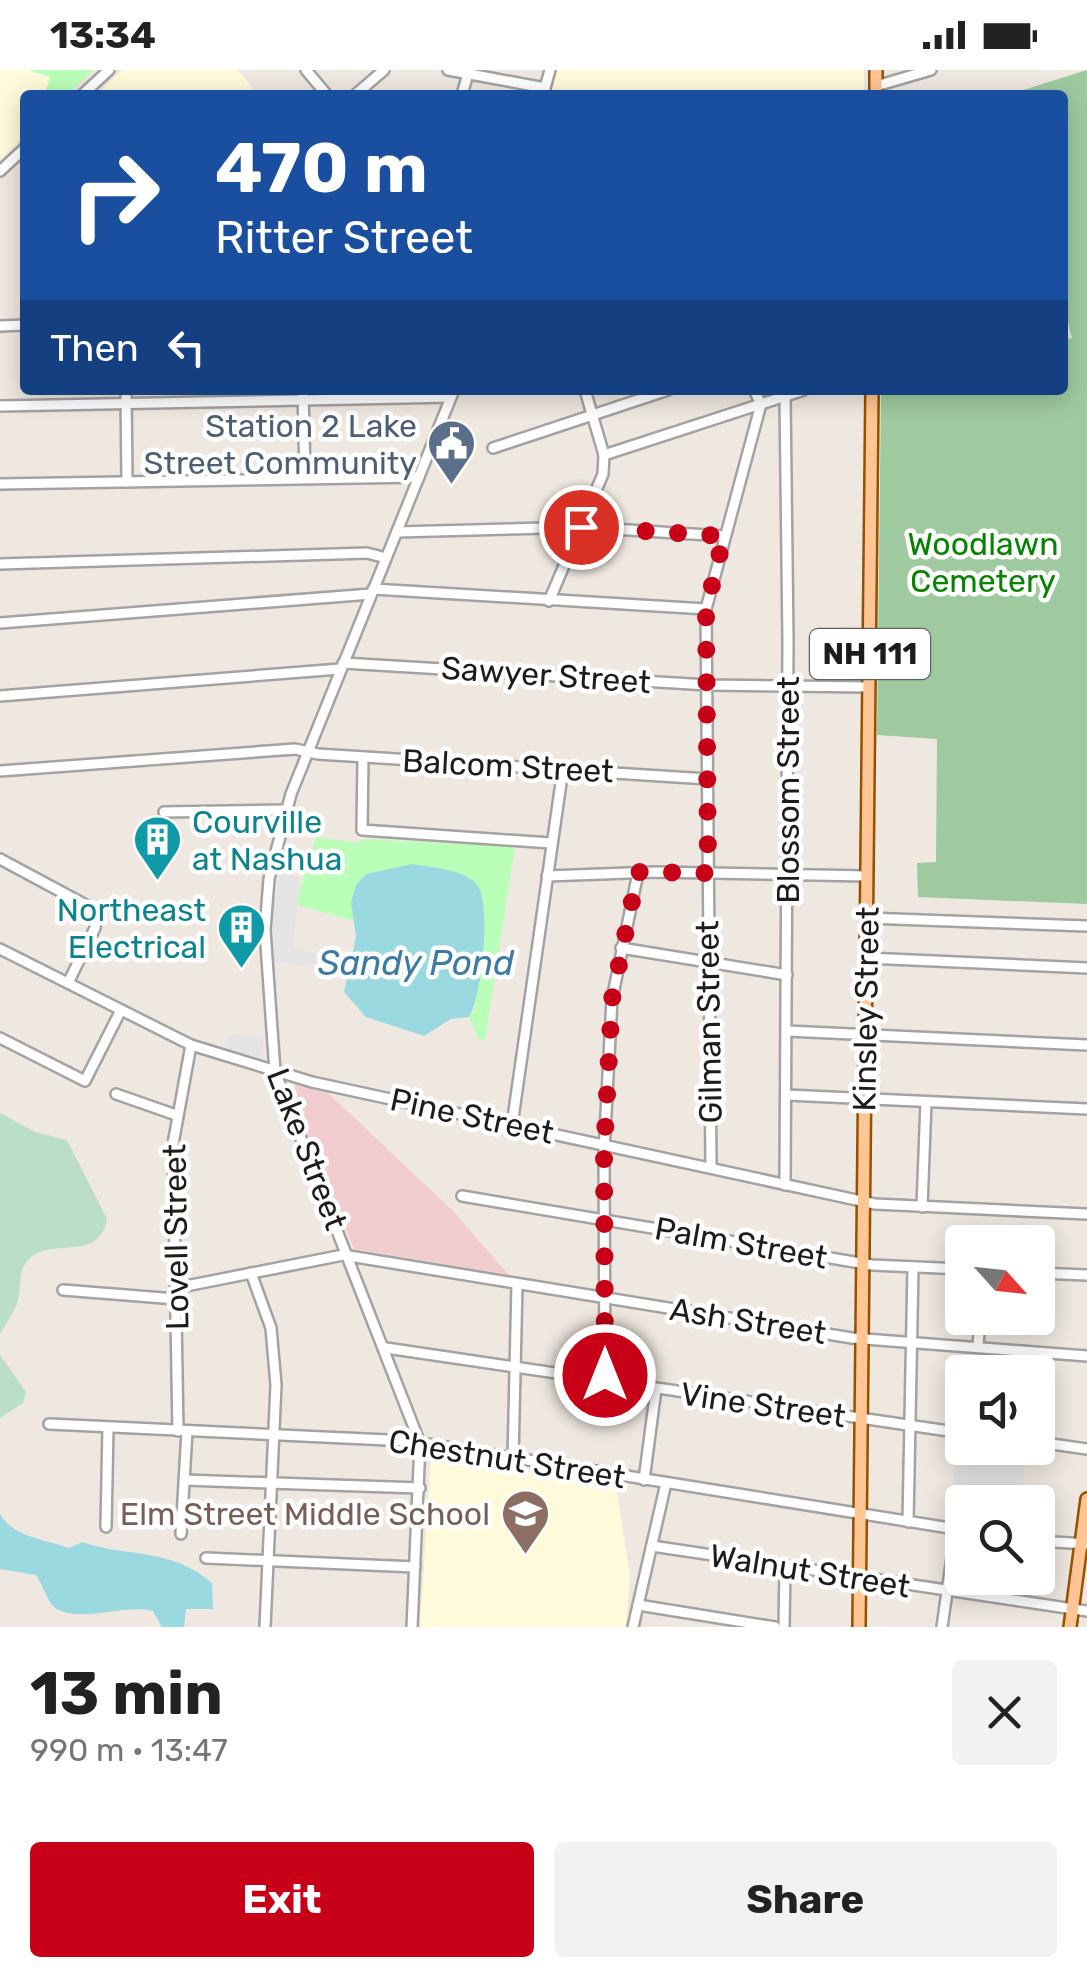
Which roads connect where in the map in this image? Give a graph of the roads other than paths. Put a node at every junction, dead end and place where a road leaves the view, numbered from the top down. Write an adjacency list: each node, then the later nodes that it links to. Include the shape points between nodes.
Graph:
1 (109, 70): 7 (street)
2 (306, 70): 8 (street)
3 (384, 70): 9 (street)
4 (448, 70): 6 (street)
5 (931, 70): 11 (street)
6 (469, 72): 10 (street)
7 (87, 90)
8 (323, 90)
9 (361, 90)
10 (540, 90)
11 (879, 90)
12 (20, 153): 13 (street)
13 (0, 171)
14 (126, 395): 23 (street)
15 (304, 395): 23 (street); 30 (street)
16 (452, 395): 29 (street, Lake Street)
17 (587, 395): 26 (street)
18 (652, 395): 26 (street)
19 (756, 395): 24 (street)
20 (787, 395): 22 (street)
21 (872, 395): 45 (main road, Kinsley Street / NH 111)
22 (784, 396): 24 (street); 44 (street, Blossom Street)
23 (126, 404): 25 (street); 31 (street)
24 (761, 404): 28 (street); 35 (street, Gilman Street)
25 (0, 406)
26 (593, 414): 27 (street); 28 (street)
27 (493, 448)
28 (604, 454): 33 (street)
29 (419, 477): 30 (street); 34 (street, Lake Street)
30 (305, 478): 31 (street)
31 (127, 482): 32 (street)
32 (0, 484)
33 (581, 527): 34 (street); 35 (street); 39 (street)
34 (396, 532): 36 (street, Lake Street)
35 (724, 536): 40 (street, Gilman Street)
36 (386, 558): 37 (street); 38 (street, Lake Street)
37 (0, 564)
38 (372, 592): 39 (street); 41 (street); 42 (street, Lake Street)
39 (549, 601): 40 (street)
40 (706, 610): 43 (street, Gilman Street)
41 (0, 623)
42 (342, 666): 43 (street, Sawyer Street); 46 (street, Sawyer Street); 47 (street, Lake Street)
43 (708, 684): 44 (street, Sawyer Street); 51 (street, Gilman Street)
44 (788, 686): 45 (street, Sawyer Street); 58 (street, Blossom Street)
45 (869, 688): 60 (main road, Kinsley Street / NH 111)
46 (0, 696)
47 (308, 751): 48 (street, Balcom Street); 50 (street, Balcom Street); 52 (street, Lake Street)
48 (363, 757): 49 (street, Balcom Street); 54 (street, via 362,830)
49 (563, 768): 51 (street, Balcom Street); 54 (street)
50 (0, 771)
51 (708, 779): 57 (street, Gilman Street)
52 (286, 810): 53 (street); 76 (street, Lake Street, via 265,919)
53 (164, 812)
54 (551, 842): 59 (street)
55 (0, 859): 69 (street, via 97,911 96,928)
56 (638, 872): 57 (street); 59 (street); 64 (street)
57 (708, 873): 58 (street); 66 (street, Gilman Street)
58 (788, 874): 60 (street); 68 (street, Blossom Street)
59 (547, 876): 83 (street)
60 (867, 876): 61 (main road, Kinsley Street / NH 111)
61 (867, 918): 62 (street); 65 (main road, Kinsley Street / NH 111)
62 (1087, 926)
63 (0, 948): 69 (street, Pine Street)
64 (621, 948): 66 (street); 84 (street)
65 (867, 958): 67 (street); 72 (main road, Kinsley Street / NH 111)
66 (709, 963): 68 (street); 85 (street, Gilman Street)
67 (1087, 968)
68 (788, 974): 71 (street, Blossom Street)
69 (68, 983): 70 (street, Pine Street)
70 (121, 1010): 73 (street, via 84,1081); 74 (street, Pine Street)
71 (787, 1031): 72 (street); 78 (street, Blossom Street)
72 (865, 1035): 75 (street); 79 (main road, Kinsley Street / NH 111)
73 (0, 1038)
74 (191, 1045): 76 (street, Pine Street); 82 (street, Lovell Street)
75 (1087, 1045)
76 (275, 1072): 83 (street, Pine Street); 92 (street, Lake Street)
77 (116, 1094): 82 (street)
78 (787, 1095): 79 (street); 86 (street, Blossom Street)
79 (864, 1100): 80 (street); 88 (main road, Kinsley Street / NH 111)
80 (926, 1102): 81 (street); 89 (street)
81 (1087, 1109)
82 (176, 1114): 101 (street, Lovell Street)
83 (512, 1125): 84 (street, Pine Street)
84 (605, 1145): 85 (street, Pine Street); 91 (street)
85 (710, 1168): 86 (street, Pine Street)
86 (784, 1185): 88 (street, Pine Street)
87 (462, 1196): 91 (street, Palm Street)
88 (863, 1201): 89 (street, Pine Street); 93 (main road, Kinsley Street / NH 111)
89 (922, 1207): 90 (street, Pine Street)
90 (1087, 1214)
91 (604, 1219): 93 (street, Palm Street); 102 (street)
92 (349, 1256): 96 (street, Ash Street); 99 (street, Ash Street); 107 (street, Lake Street)
93 (861, 1263): 94 (street, Palm Street); 104 (main road, Kinsley Street / NH 111)
94 (913, 1267): 95 (street, Palm Street); 105 (street)
95 (945, 1268)
96 (251, 1273): 101 (street, Ash Street); 118 (street, via 272,1336)
97 (1055, 1274): 98 (street)
98 (1087, 1275)
99 (517, 1284): 102 (street, Ash Street); 109 (street)
100 (64, 1290): 101 (street, Ash Street)
101 (176, 1294): 116 (street, Lovell Street)
102 (604, 1298): 104 (street, Ash Street); 110 (street)
103 (979, 1335): 106 (street)
104 (861, 1339): 105 (street, Ash Street); 112 (main road, Kinsley Street / NH 111)
105 (912, 1341): 106 (street, Ash Street); 114 (street)
106 (978, 1346): 108 (street, Ash Street)
107 (386, 1348): 109 (street, Vine Street); 119 (street, Lake Street)
108 (1087, 1356)
109 (514, 1365): 110 (street, Vine Street); 122 (street)
110 (605, 1380): 111 (street, Vine Street)
111 (656, 1389): 112 (street, Vine Street); 124 (street)
112 (861, 1419): 114 (street, Vine Street); 129 (main road, Kinsley Street / NH 111)
113 (49, 1424): 115 (street, Chestnut Street)
114 (912, 1426): 117 (street, Vine Street); 130 (street)
115 (108, 1428): 116 (street, Chestnut Street); 132 (street)
116 (182, 1431): 118 (street, Chestnut Street); 123 (street, Lovell Street)
117 (945, 1431)
118 (274, 1435): 119 (street, Chestnut Street); 125 (street)
119 (420, 1442): 122 (street, Chestnut Street); 127 (street, Lake Street)
120 (1055, 1445): 121 (street)
121 (1087, 1450)
122 (513, 1459): 124 (street, Chestnut Street)
123 (184, 1480): 125 (street); 134 (street, Lovell Street)
124 (644, 1480): 126 (street, Chestnut Street)
125 (272, 1482): 127 (street); 139 (street)
126 (666, 1483): 129 (street, Chestnut Street); 137 (street)
127 (420, 1488): 140 (street, Lake Street)
128 (1087, 1499): 131 (main road)
129 (860, 1514): 130 (street, Chestnut Street); 142 (main road, Kinsley Street / NH 111)
130 (908, 1522): 133 (street, Chestnut Street)
131 (1086, 1525): 136 (main road)
132 (106, 1527)
133 (945, 1528)
134 (182, 1534)
135 (1055, 1542): 136 (street)
136 (1085, 1545): 147 (main road)
137 (652, 1546): 141 (street, Walnut Street); 146 (street)
138 (206, 1558): 139 (street)
139 (268, 1560): 140 (street); 149 (street)
140 (415, 1567): 150 (street, Lake Street)
141 (786, 1568): 142 (street, Walnut Street); 153 (street)
142 (859, 1578): 143 (street, Walnut Street); 154 (main road, Kinsley Street / NH 111)
143 (945, 1592)
144 (946, 1595): 155 (street)
145 (967, 1595): 147 (street, Walnut Street)
146 (638, 1605): 151 (street); 152 (street)
147 (1072, 1610): 148 (street, Walnut Street); 156 (main road)
148 (1087, 1612)
149 (265, 1627)
150 (412, 1627)
151 (633, 1627)
152 (776, 1627)
153 (784, 1627)
154 (859, 1627)
155 (942, 1627)
156 (1070, 1627)

